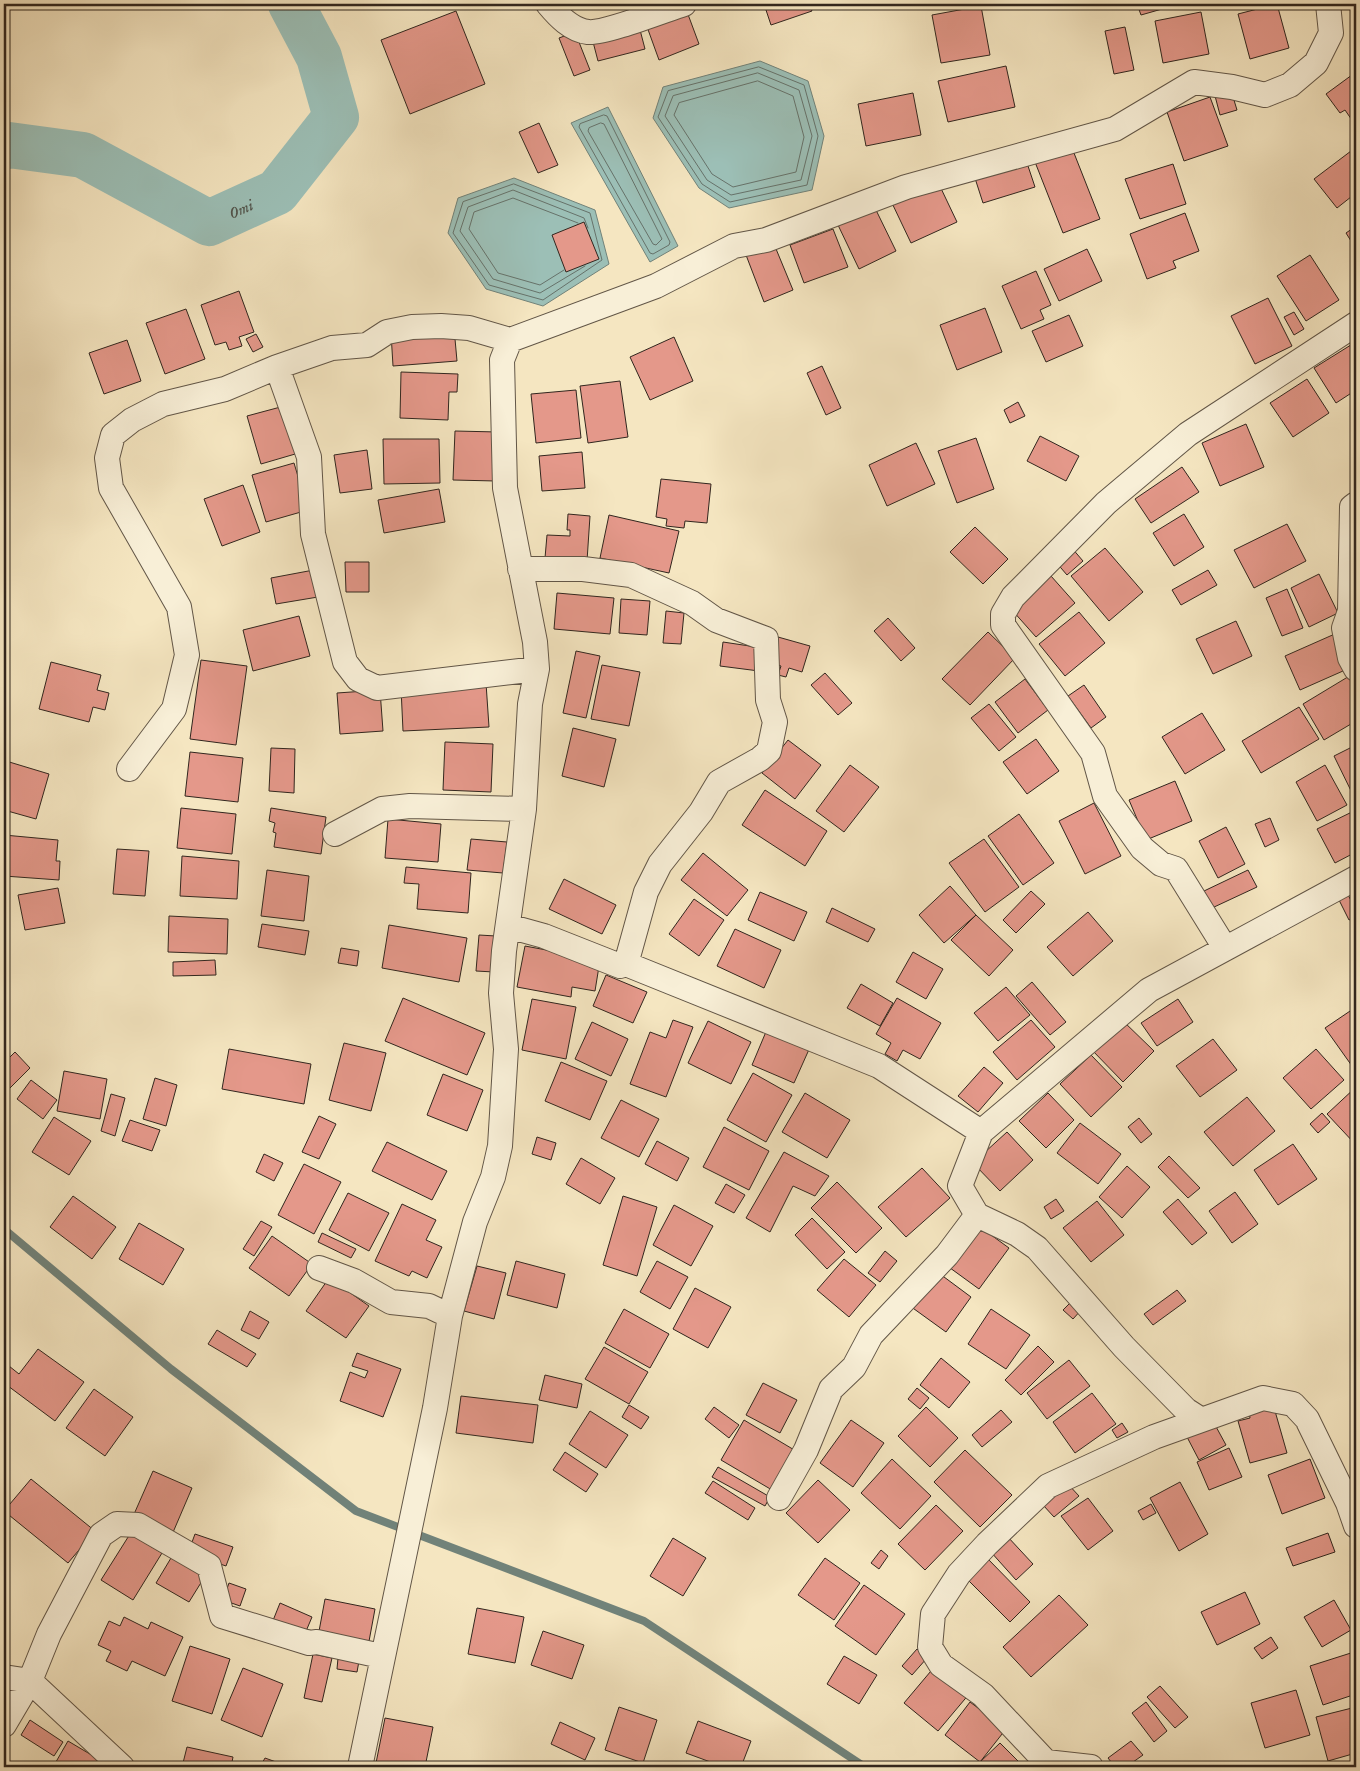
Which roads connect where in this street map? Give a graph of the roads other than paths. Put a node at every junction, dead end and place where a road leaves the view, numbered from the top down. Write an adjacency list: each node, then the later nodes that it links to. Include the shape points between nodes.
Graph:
1 (548, 4): 2 (street, via 564,22 588,32 611,28)
2 (684, 4)
3 (1328, 4): 5 (street, via 1331,33 1316,63 1290,85 1265,95 1194,82 1115,129 906,186 766,240 734,246 656,286)
4 (1356, 324): 16 (street, via 1188,434 1106,503 1013,597 1002,614 1003,625 1093,753 1105,796 1142,848 1161,864 1176,869)
5 (510, 340): 6 (street, via 469,328 412,327 387,332 367,345 332,348); 8 (street, via 502,360 505,488)
6 (277, 367): 9 (street, via 310,457 313,534 345,662 358,679 377,688); 11 (street, via 225,389 163,404 132,420 113,436 107,458 111,488 178,607 186,655 174,709)
7 (1356, 504): 10 (street, via 1352,507 1350,611 1344,628 1350,658)
8 (520, 570): 9 (street, via 535,642); 17 (street, via 583,569 631,575 692,604 716,620 766,638 768,700 775,722 769,751 719,782 701,812 660,864 646,892)
9 (537, 669): 12 (street, via 530,704)
10 (1356, 669)
11 (129, 768)
12 (524, 809): 13 (street, via 410,806 382,809); 15 (street)
13 (335, 834)
14 (1356, 878): 16 (street)
15 (508, 926): 17 (street, via 544,936 620,966); 21 (street, via 501,993 506,1049 500,1146 475,1222)
16 (1225, 948): 18 (street, via 1149,990)
17 (626, 964): 18 (street, via 879,1066)
18 (981, 1132): 19 (street, via 960,1186)
19 (977, 1215): 22 (street, via 1017,1234 1037,1248); 23 (street, via 947,1255 871,1335 854,1367 831,1389 806,1450)
20 (319, 1268): 21 (street, via 354,1281 391,1302 429,1306)
21 (450, 1316): 25 (street, via 435,1408)
22 (1189, 1420): 24 (street, via 1263,1398 1293,1404 1307,1419); 31 (street, via 1048,1486 959,1574 933,1614 930,1647 941,1665 983,1695 1046,1762)
23 (779, 1498)
24 (1356, 1526)
25 (382, 1656): 27 (street, via 309,1643 222,1616 209,1566 138,1525 117,1524 101,1534 49,1634); 30 (street)
26 (4, 1677): 27 (street)
27 (30, 1681): 28 (street); 29 (street)
28 (4, 1725)
29 (122, 1767)
30 (360, 1767)
31 (1091, 1767)

